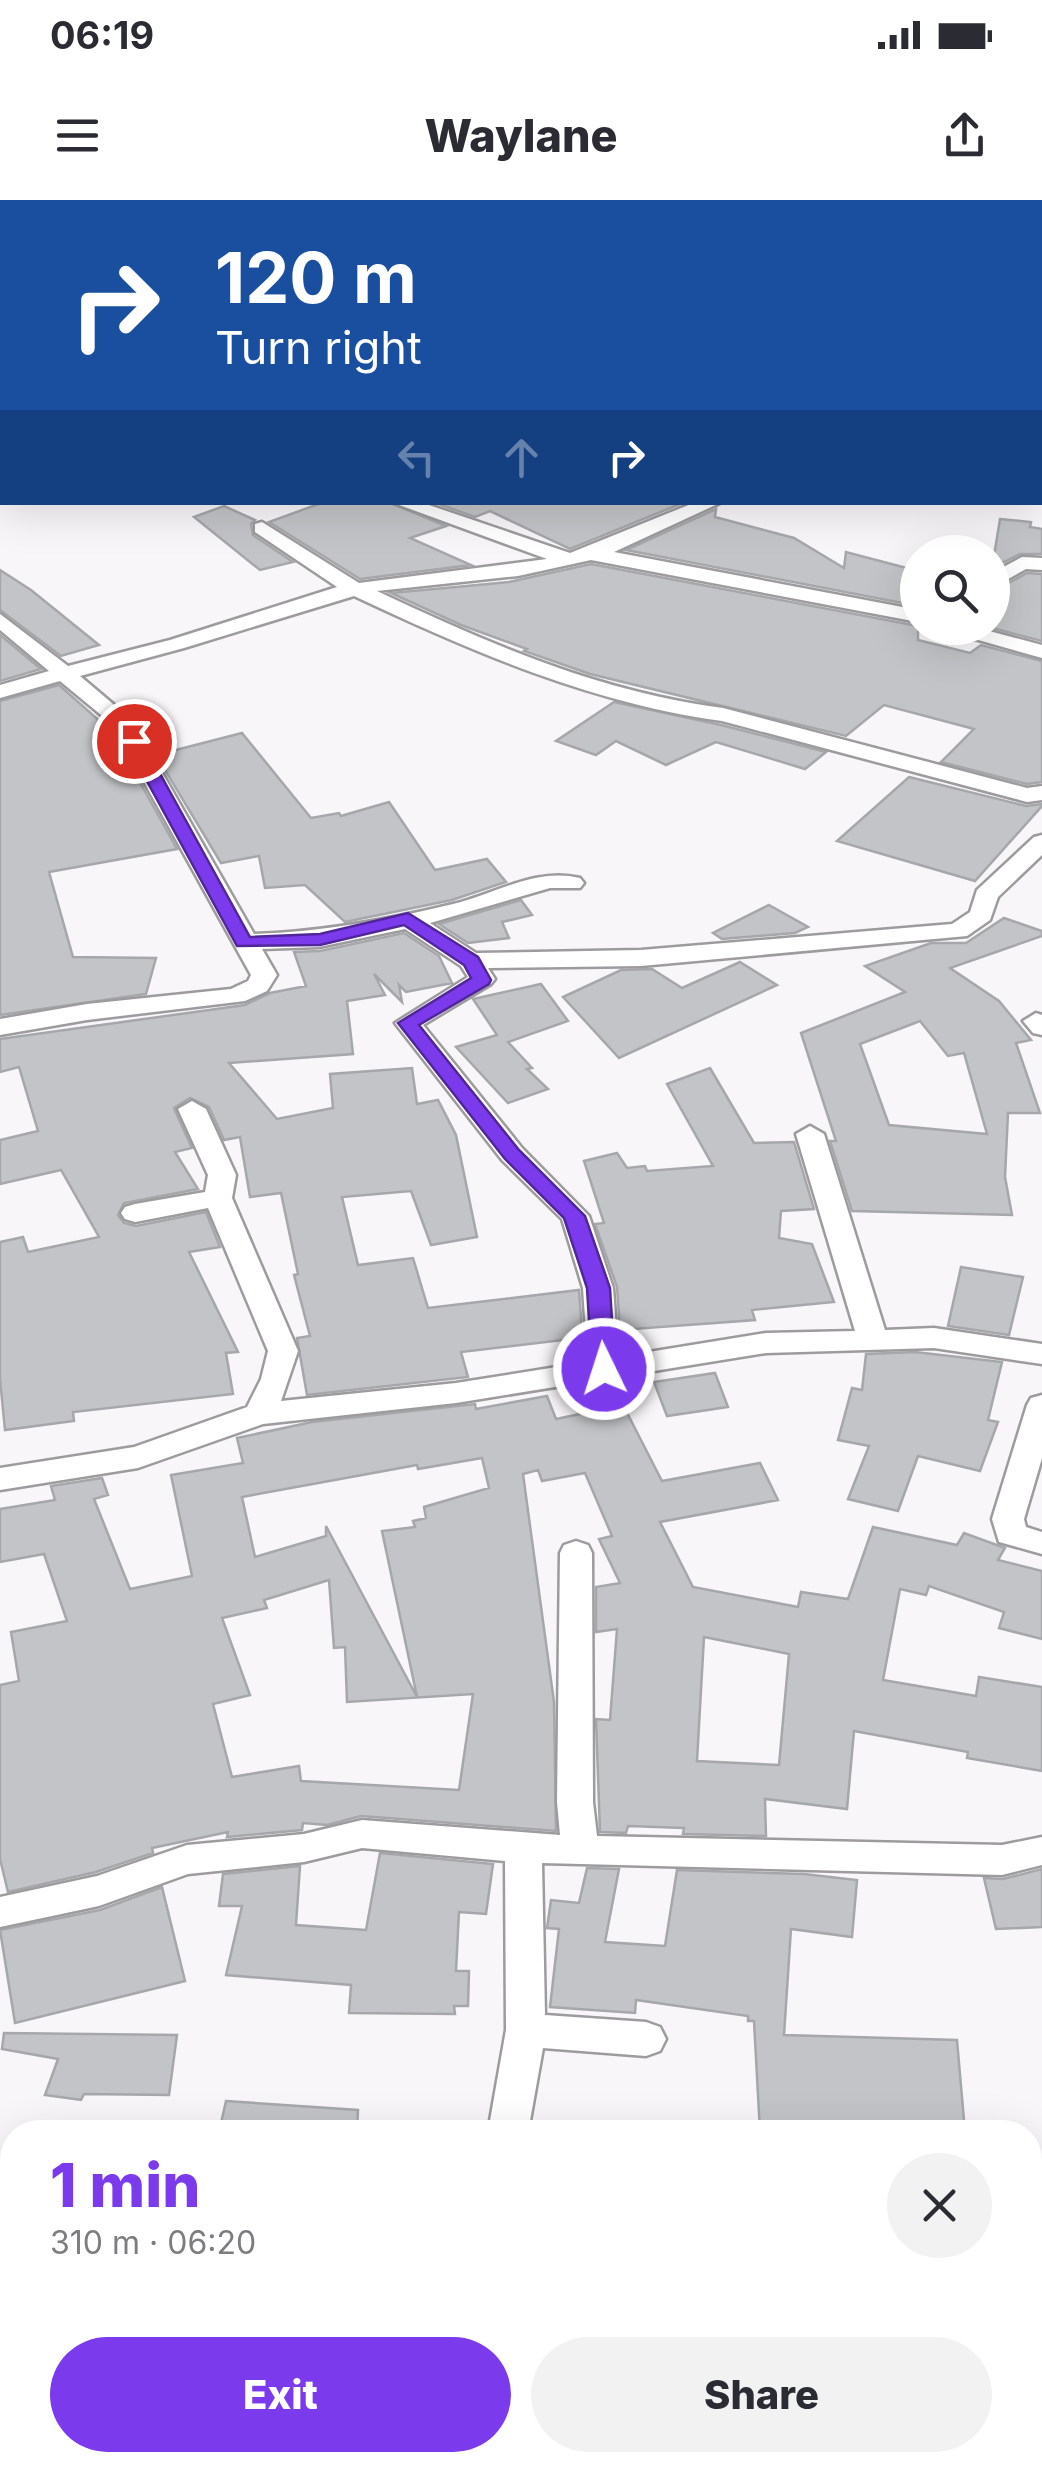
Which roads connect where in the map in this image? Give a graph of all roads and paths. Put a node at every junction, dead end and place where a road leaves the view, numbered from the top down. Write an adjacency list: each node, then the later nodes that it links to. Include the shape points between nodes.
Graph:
1 (409, 505): 5 (street)
2 (706, 505): 4 (street)
3 (262, 528): 8 (street)
4 (593, 554): 5 (street); 9 (street)
5 (568, 559): 8 (street)
6 (1042, 564): 7 (street, via 1022,563)
7 (1010, 571)
8 (355, 589): 13 (street); 15 (street, via 519,660 632,698)
9 (900, 612)
10 (0, 620): 13 (street)
11 (1010, 643): 12 (street)
12 (1042, 652)
13 (62, 671): 14 (street); 19 (street, via 121,720)
14 (0, 692)
15 (1037, 794)
16 (1042, 842): 20 (street, via 986,895 982,915 958,930 641,958)
17 (572, 883): 18 (street, via 548,880 462,909)
18 (408, 918): 19 (street, via 320,940); 20 (street)
19 (244, 942): 21 (street, via 264,975 258,986 236,996)
20 (471, 961): 28 (street, via 482,980 408,1023 512,1154 574,1216 598,1288)
21 (0, 1027)
22 (192, 1109): 24 (street, via 222,1175)
23 (810, 1134): 26 (street)
24 (218, 1198): 25 (street); 30 (street, via 283,1351)
25 (135, 1213)
26 (872, 1336): 27 (street); 28 (street, via 766,1343)
27 (1042, 1354)
28 (604, 1369): 30 (street)
29 (1042, 1405): 32 (street, via 1008,1519 1011,1534)
30 (259, 1414): 31 (street, via 138,1457)
31 (0, 1479)
32 (1042, 1543)
33 (576, 1553): 35 (street)
34 (523, 1848): 35 (street); 37 (street, via 362,1834 304,1848 187,1860 98,1892); 38 (street)
35 (580, 1850): 36 (street, via 1002,1860)
36 (1042, 1852)
37 (0, 1912)
38 (526, 2030): 39 (street); 40 (street)
39 (646, 2039)
40 (510, 2120)

